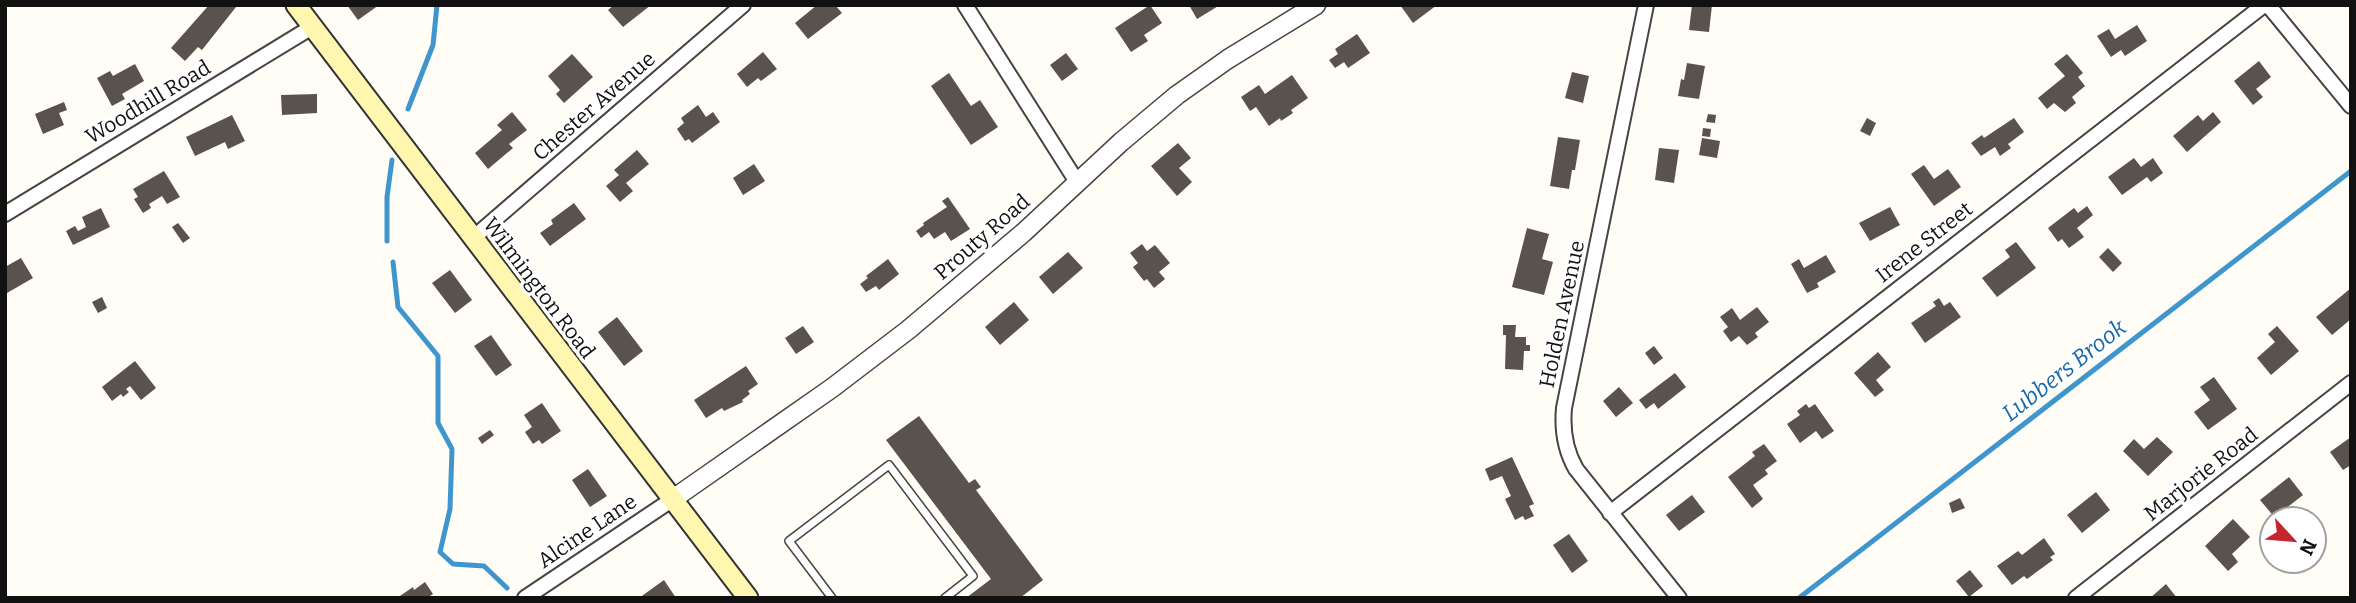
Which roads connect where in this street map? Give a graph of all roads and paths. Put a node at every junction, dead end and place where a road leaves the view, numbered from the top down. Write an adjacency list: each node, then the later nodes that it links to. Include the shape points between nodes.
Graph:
1 (296, 5): 7 (main road, Wilmington Road)
2 (743, 5): 11 (street, Chester Avenue)
3 (965, 5): 9 (street)
4 (1316, 5): 9 (street, Prouty Road, via 1198,79)
5 (1646, 5): 14 (street, Holden Avenue, via 1563,417 1563,435 1572,461)
6 (2266, 5): 8 (street); 14 (street, Irene Street)
7 (312, 27): 10 (street, Woodhill Road); 11 (main road, Wilmington Road)
8 (2351, 106)
9 (1077, 182): 13 (street, Prouty Road, via 1014,241 871,359)
10 (5, 214)
11 (472, 239): 13 (main road, Wilmington Road)
12 (2351, 383): 20 (street, Marjorie Road)
13 (673, 499): 15 (street, Alcine Lane); 16 (main road, Wilmington Road)
14 (1610, 513): 19 (street, Holden Avenue)
15 (525, 598)
16 (748, 598)
17 (832, 598): 18 (lane, via 789,541 889,465 973,576)
18 (945, 598)
19 (1679, 598)
20 (2076, 598)

